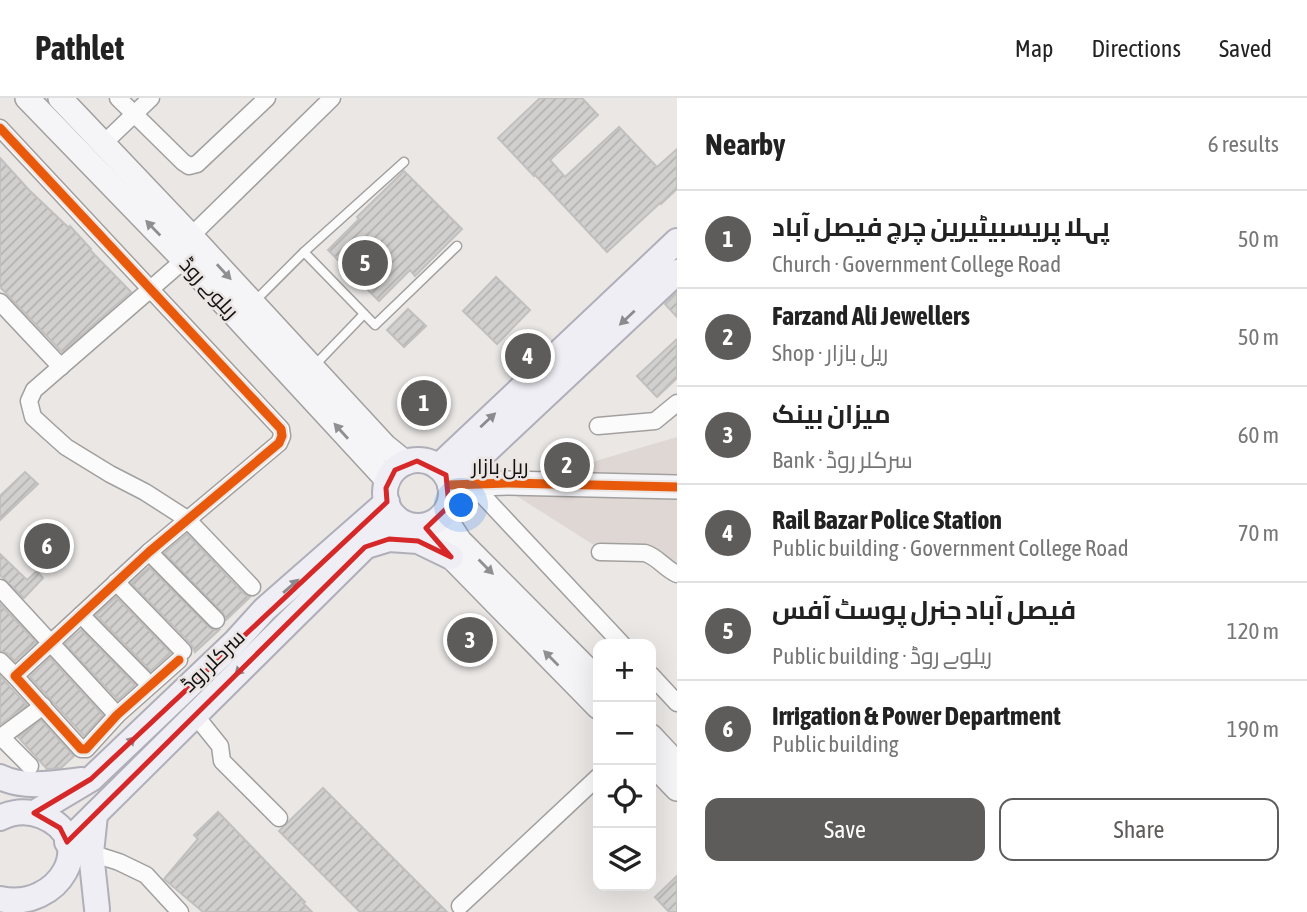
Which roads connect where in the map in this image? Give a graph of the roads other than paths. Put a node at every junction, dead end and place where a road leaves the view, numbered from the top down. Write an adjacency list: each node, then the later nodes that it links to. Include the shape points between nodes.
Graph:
1 (27, 98): 15 (main road, ریلوے روڈ, one-way to 1)
2 (60, 98): 9 (main road, ریلوے روڈ)
3 (118, 98): 7 (street)
4 (151, 98): 7 (street)
5 (267, 98): 7 (street, via 197,164 189,166)
6 (332, 98): 11 (street)
7 (135, 114): 9 (street)
8 (0, 128): 17 (street)
9 (103, 144): 11 (main road, ریلوے روڈ)
10 (404, 162): 14 (lane)
11 (191, 236): 19 (main road, ریلوے روڈ, one-way to 19)
12 (457, 246): 20 (lane, via 374,325)
13 (675, 246): 26 (main road, one-way to 13)
14 (304, 252): 19 (lane); 20 (lane)
15 (184, 260): 17 (street); 28 (main road, ریلوے روڈ, one-way to 15)
16 (677, 272): 26 (main road, one-way to 26)
17 (150, 289): 21 (street); 29 (street, via 281,429 279,443)
18 (0, 302): 21 (street)
19 (253, 303): 22 (main road, ریلوے روڈ)
20 (364, 314): 22 (lane)
21 (61, 367): 29 (street, via 34,390 29,401 33,417 65,447)
22 (312, 367): 25 (main road, ریلوے روڈ)
23 (677, 403): 24 (street, via 655,421)
24 (598, 426)
25 (406, 463): 26 (main road, via 428,462); 28 (main road, via 395,470)
26 (453, 479): 27 (main road, ریل بازار); 30 (main road, via 449,506); 41 (street)
27 (673, 483)
28 (390, 500): 30 (main road, via 404,523 414,526); 31 (main road, سرکلر روڈ); 59 (main road, سرکلر روڈ, one-way to 28, via 265,608)
29 (187, 519): 32 (street); 37 (street)
30 (434, 521): 34 (main road); 44 (main road, one-way to 44, via 460,541)
31 (365, 547): 34 (main road, via 389,539 418,541); 52 (main road, سرکلر روڈ, one-way to 52)
32 (149, 552): 36 (street); 40 (street)
33 (600, 552): 35 (street, via 652,555)
34 (451, 557): 48 (main road, one-way to 34)
35 (677, 574)
36 (116, 582): 39 (street); 51 (street, via 181,655)
37 (252, 587)
38 (2, 594): 42 (street)
39 (81, 615): 42 (street); 46 (street)
40 (216, 620)
41 (617, 639)
42 (50, 642): 45 (street); 51 (street)
43 (0, 661): 45 (street)
44 (593, 675)
45 (15, 676): 50 (street)
46 (144, 679)
47 (656, 680): 49 (street)
48 (594, 702)
49 (677, 703)
50 (43, 706): 51 (street, via 81,749); 53 (street)
51 (117, 715)
52 (195, 715): 63 (main road, سرکلر روڈ); 64 (street, via 220,746 222,761)
53 (1, 736): 57 (street)
54 (656, 741): 55 (main road)
55 (677, 764)
56 (654, 765): 61 (main road)
57 (30, 766)
58 (0, 777): 59 (main road, via 48,785)
59 (91, 779): 62 (main road, سرکلر روڈ)
60 (593, 782): 69 (street)
61 (677, 789)
62 (11, 812): 65 (main road, via 48,818)
63 (94, 814): 65 (main road, سرکلر روڈ); 66 (main road)
64 (279, 818)
65 (67, 842): 67 (main road)
66 (91, 853): 71 (main road); 72 (street, via 146,875)
67 (69, 871): 70 (main road); 71 (main road)
68 (3, 904): 70 (main road)
69 (460, 906)
70 (43, 908)
71 (99, 910)
72 (180, 912)

